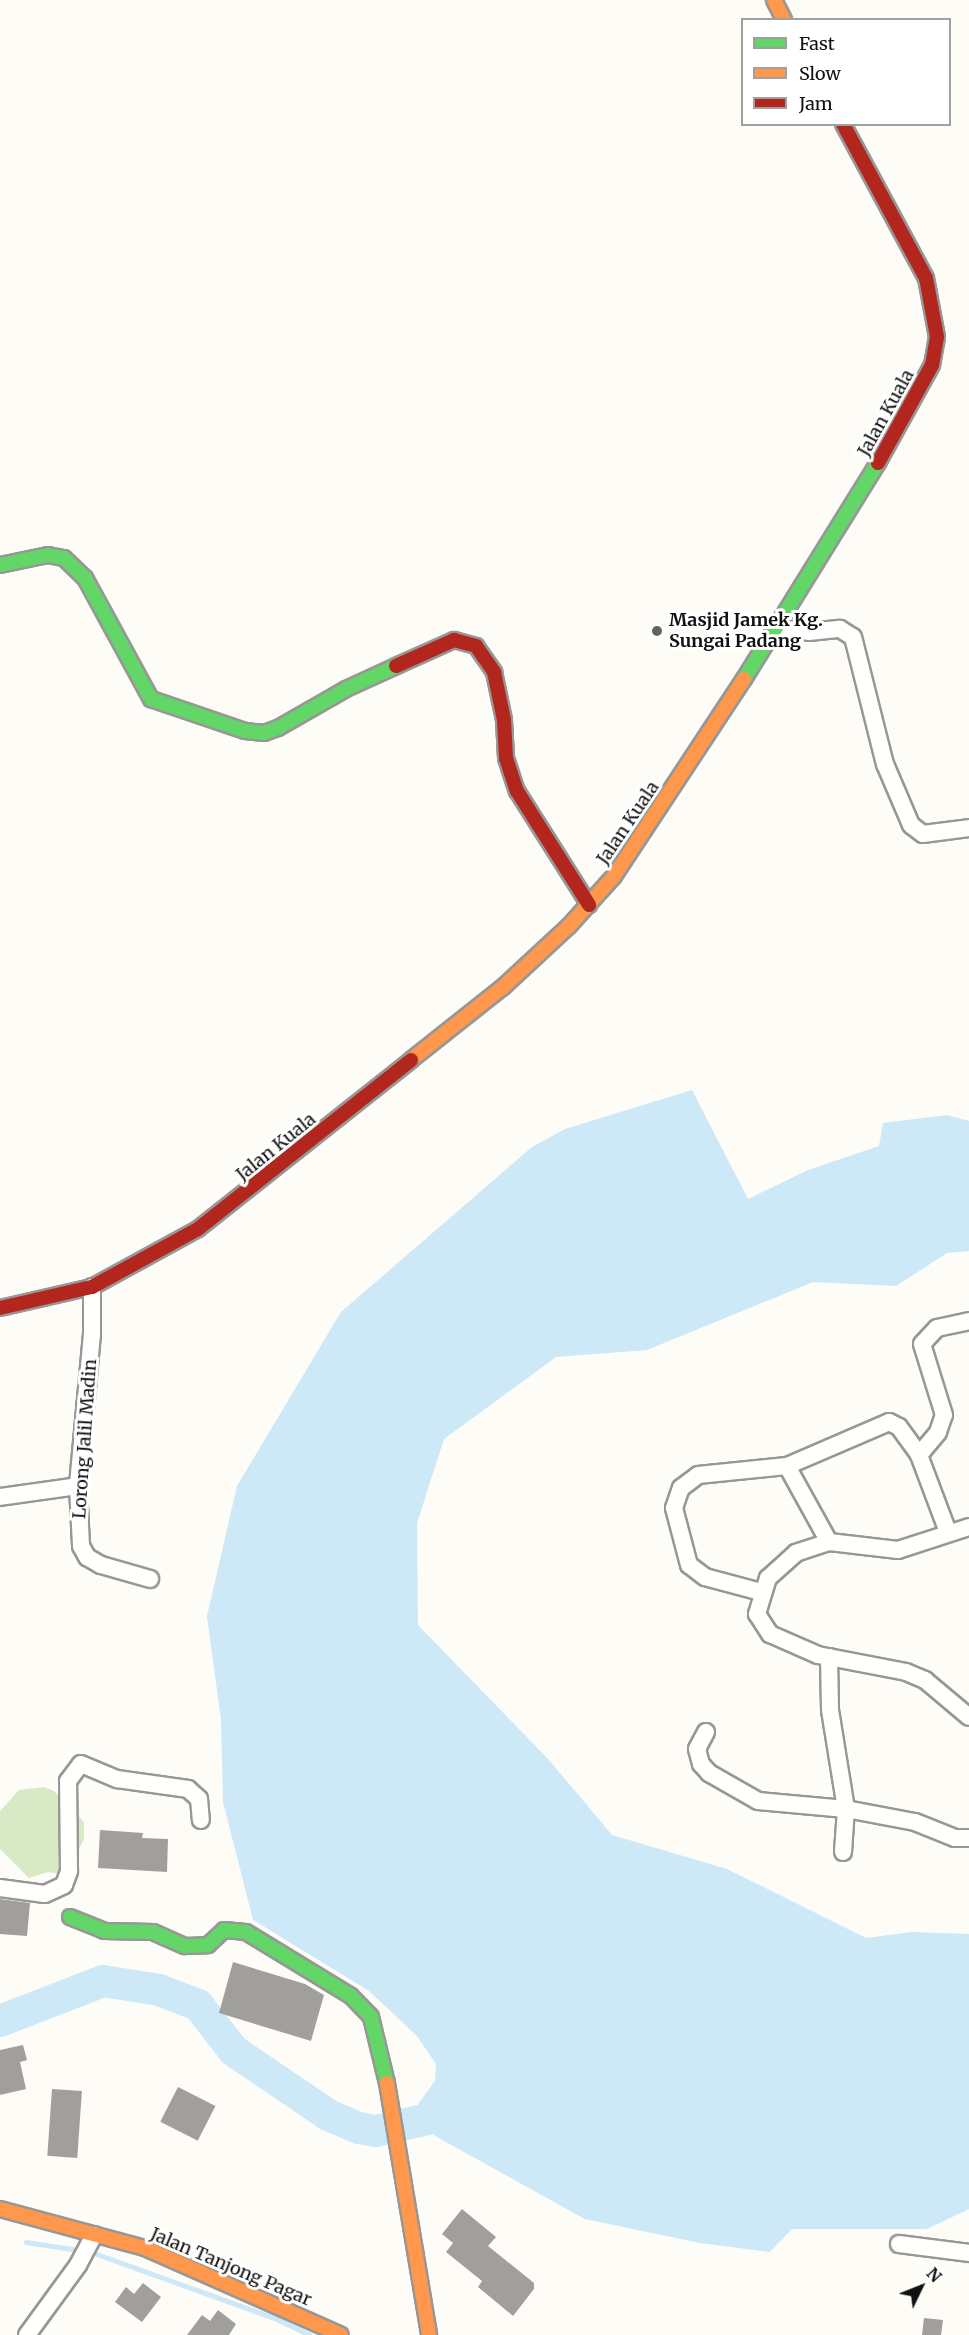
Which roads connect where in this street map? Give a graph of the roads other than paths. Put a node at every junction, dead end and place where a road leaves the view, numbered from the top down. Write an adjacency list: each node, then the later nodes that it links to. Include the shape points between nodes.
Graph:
1 (774, 0): 2 (main road)
2 (783, 18)
3 (844, 126): 5 (main road, Jalan Kuala, via 926,278 937,337 932,365 919,395)
4 (0, 565): 7 (main road, via 48,555 64,558 85,578 151,699 245,731 264,733 278,728 346,689 454,640 477,646 494,672 504,720 506,758 517,790)
5 (778, 628): 6 (street, via 809,632 840,629 854,637 885,764 916,831 929,834); 7 (main road, Jalan Kuala, via 644,832)
6 (969, 828)
7 (589, 905): 8 (main road, Jalan Kuala, via 502,988 237,1201 158,1254)
8 (92, 1287): 9 (main road, Jalan Kuala); 13 (street, Lorong Jalil Madin, via 92,1334)
9 (0, 1308)
10 (969, 1321): 11 (street, via 937,1328 922,1344 944,1415 938,1432)
11 (919, 1455): 12 (street, via 899,1427 889,1422); 16 (street)
12 (786, 1466): 17 (street); 19 (street, via 698,1475 681,1488 674,1508 687,1559 694,1570)
13 (78, 1486): 14 (street); 18 (street, Lorong Jalil Madin, via 79,1530 87,1557 100,1565)
14 (0, 1497)
15 (969, 1527): 16 (street)
16 (948, 1532): 17 (street, via 916,1547 898,1550)
17 (829, 1542): 19 (street, via 782,1562)
18 (150, 1580)
19 (761, 1592): 20 (street, via 757,1614 764,1630)
20 (829, 1658): 21 (street, via 906,1672 925,1680); 23 (street, via 830,1710)
21 (969, 1717)
22 (706, 1732): 23 (street, via 697,1749 701,1764 742,1794 758,1801)
23 (846, 1809): 25 (street, via 915,1822 956,1838); 26 (street)
24 (201, 1820): 27 (street, via 199,1798 189,1789 117,1779 81,1764 68,1781 69,1871 64,1885 45,1894)
25 (969, 1838)
26 (843, 1852)
27 (0, 1888)
28 (70, 1917): 35 (main road, via 104,1932 153,1932 185,1946 208,1945 224,1930 246,1932 351,1996 371,2016 381,2047)
29 (0, 2209): 30 (main road, Jalan Tanjong Pagar)
30 (94, 2235): 33 (street, via 78,2265); 34 (main road, Jalan Tanjong Pagar, via 145,2248 188,2265)
31 (899, 2244): 32 (street)
32 (969, 2253)
33 (27, 2335)
34 (341, 2335)
35 (429, 2335)

